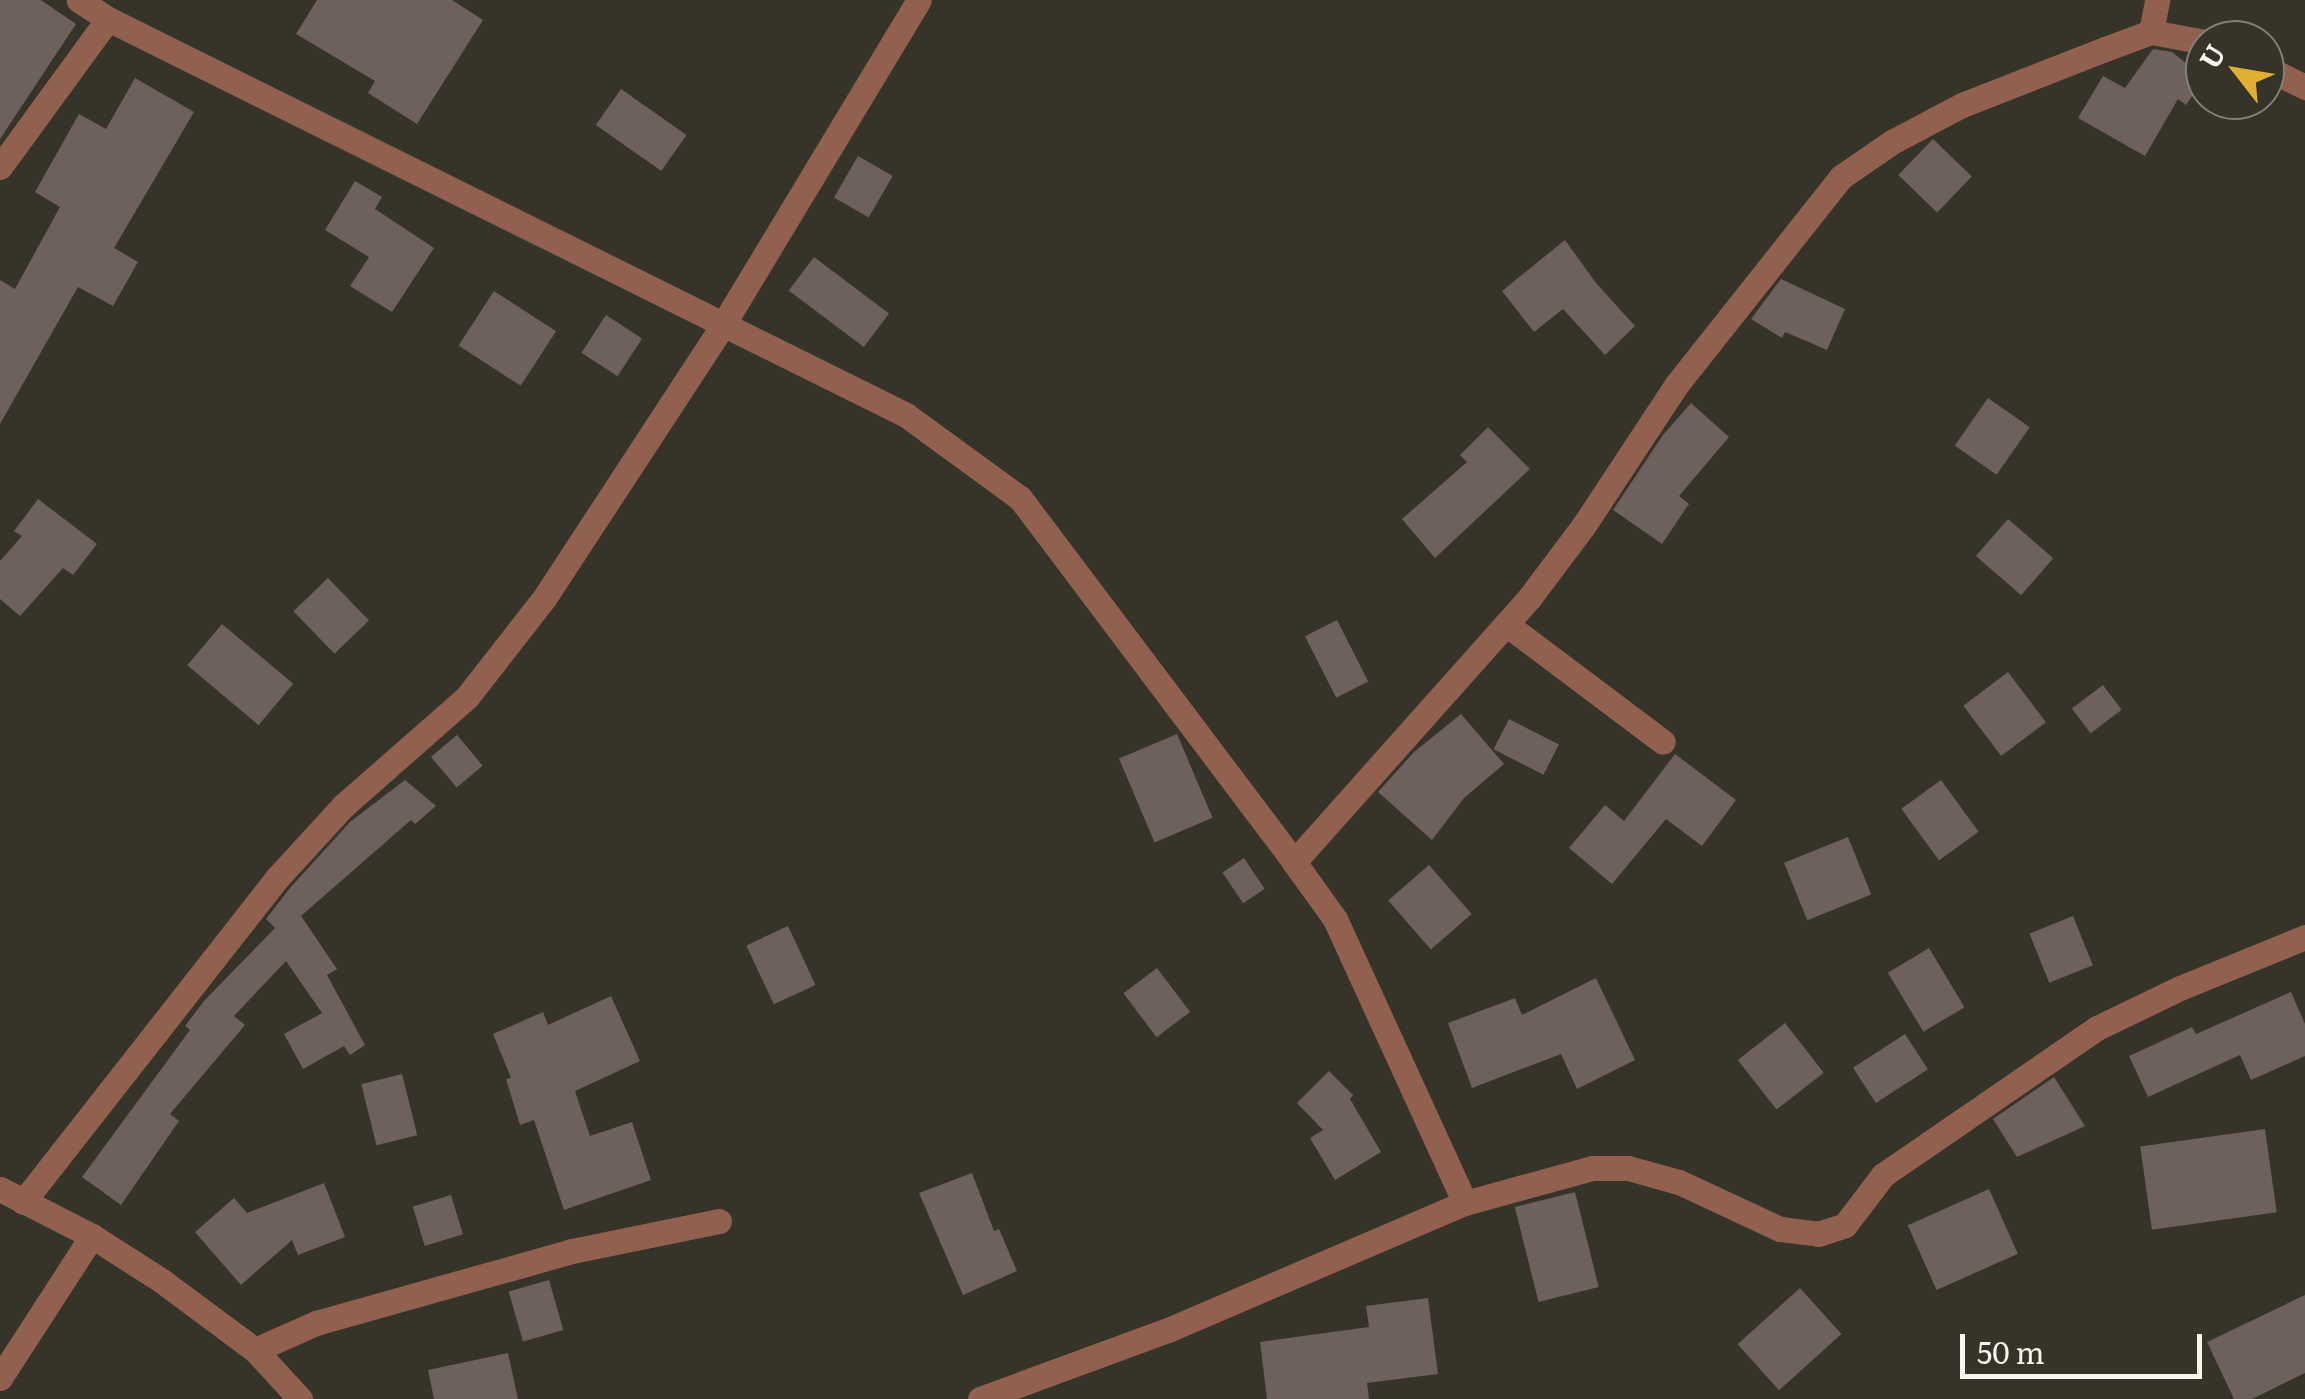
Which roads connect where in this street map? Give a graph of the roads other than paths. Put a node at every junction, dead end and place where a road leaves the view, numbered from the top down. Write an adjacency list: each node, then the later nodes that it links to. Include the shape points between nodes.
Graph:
1 (78, 0): 4 (street)
2 (920, 0): 8 (street)
3 (2157, 0): 5 (street)
4 (108, 19): 7 (street); 8 (street)
5 (2152, 32): 6 (street); 9 (street, via 1962,105 1842,177 1677,384 1584,525)
6 (2185, 38)
7 (0, 167)
8 (724, 324): 11 (street, via 906,415 1020,498); 13 (street, via 494,664 278,877 149,1046)
9 (1506, 624): 10 (street); 11 (street)
10 (1663, 742)
11 (1294, 862): 14 (street, via 1335,919)
12 (2305, 938): 14 (street, via 2097,1028 1883,1174 1845,1225 1818,1234 1780,1228 1679,1182 1628,1168 1592,1168)
13 (11, 1196): 16 (street)
14 (1465, 1203): 20 (street, via 1168,1330)
15 (719, 1221): 17 (street, via 572,1250 316,1323)
16 (92, 1236): 17 (street); 18 (street)
17 (255, 1350): 19 (street)
18 (0, 1378)
19 (300, 1399)
20 (980, 1399)

